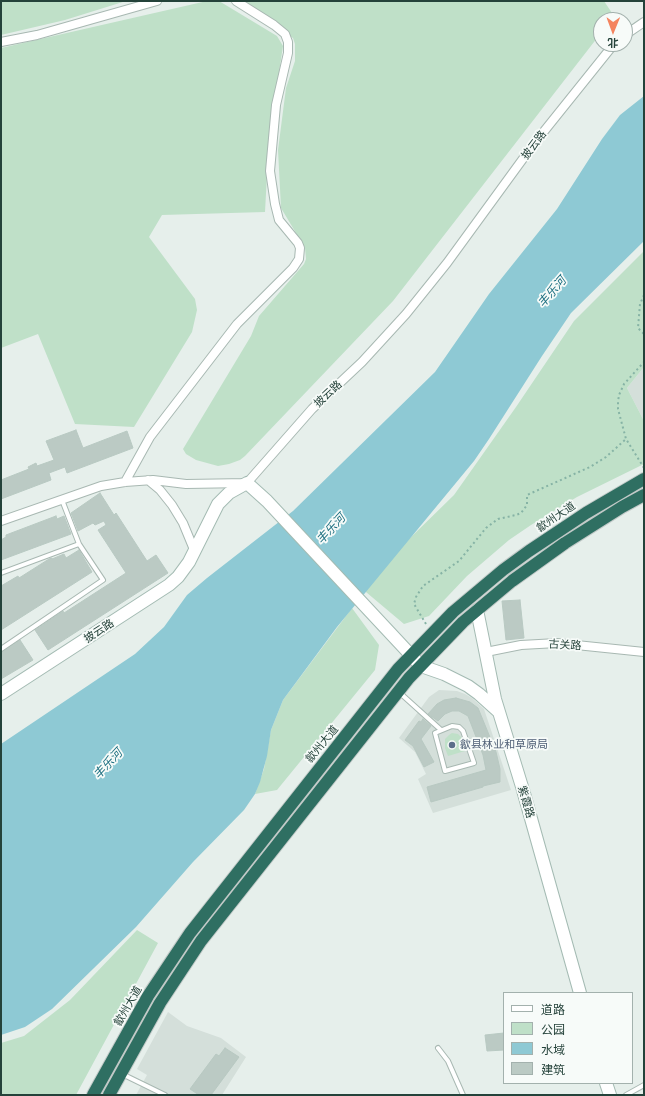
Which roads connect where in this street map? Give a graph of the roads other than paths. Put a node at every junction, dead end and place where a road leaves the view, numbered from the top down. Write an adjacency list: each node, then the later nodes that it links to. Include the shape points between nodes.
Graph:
1 (158, 1): 5 (street, via 44,33)
2 (236, 1): 9 (street, via 283,32 288,42 288,53 276,105 270,171 279,220 298,243 299,259 237,324 150,437)
3 (644, 22): 4 (street)
4 (633, 30)
5 (1, 42)
6 (608, 52): 10 (street, 披云路, via 533,145 419,299 366,358 312,409)
7 (644, 479): 21 (highway, 歙州大道, via 529,551 453,612)
8 (148, 480): 9 (street); 10 (street, via 186,484); 15 (street, via 172,504)
9 (125, 482): 12 (street, via 101,486)
10 (247, 483): 15 (street, 披云路, via 229,493 218,504); 21 (street, via 267,501)
11 (644, 495): 17 (highway, via 565,543)
12 (62, 500): 13 (street); 14 (lane)
13 (1, 522)
14 (79, 544): 16 (lane); 18 (lane, via 103,580)
15 (195, 552): 24 (street, 披云路, via 178,577 160,592)
16 (1, 573)
17 (477, 610): 19 (street, 紫霞路); 22 (highway)
18 (1, 649)
19 (486, 652): 20 (street, 古关路, via 521,645 557,643); 25 (street, 紫霞路)
20 (644, 652)
21 (411, 656): 22 (street); 32 (highway, 歙州大道, via 318,769 190,933 148,996)
22 (421, 666): 23 (highway); 25 (street, via 468,686)
23 (398, 692): 26 (lane); 29 (highway, via 197,947 160,1003)
24 (1, 694)
25 (499, 712): 27 (street, 紫霞路)
26 (441, 730): 26 (lane, via 435,733 445,772 474,763 462,728 452,726)
27 (580, 992)
28 (438, 1048): 35 (lane, via 448,1060)
29 (121, 1073): 33 (highway); 34 (lane)
30 (606, 1084): 36 (street)
31 (644, 1085): 37 (lane)
32 (93, 1095)
33 (109, 1095)
34 (165, 1095)
35 (463, 1095)
36 (610, 1095)
37 (626, 1095)

